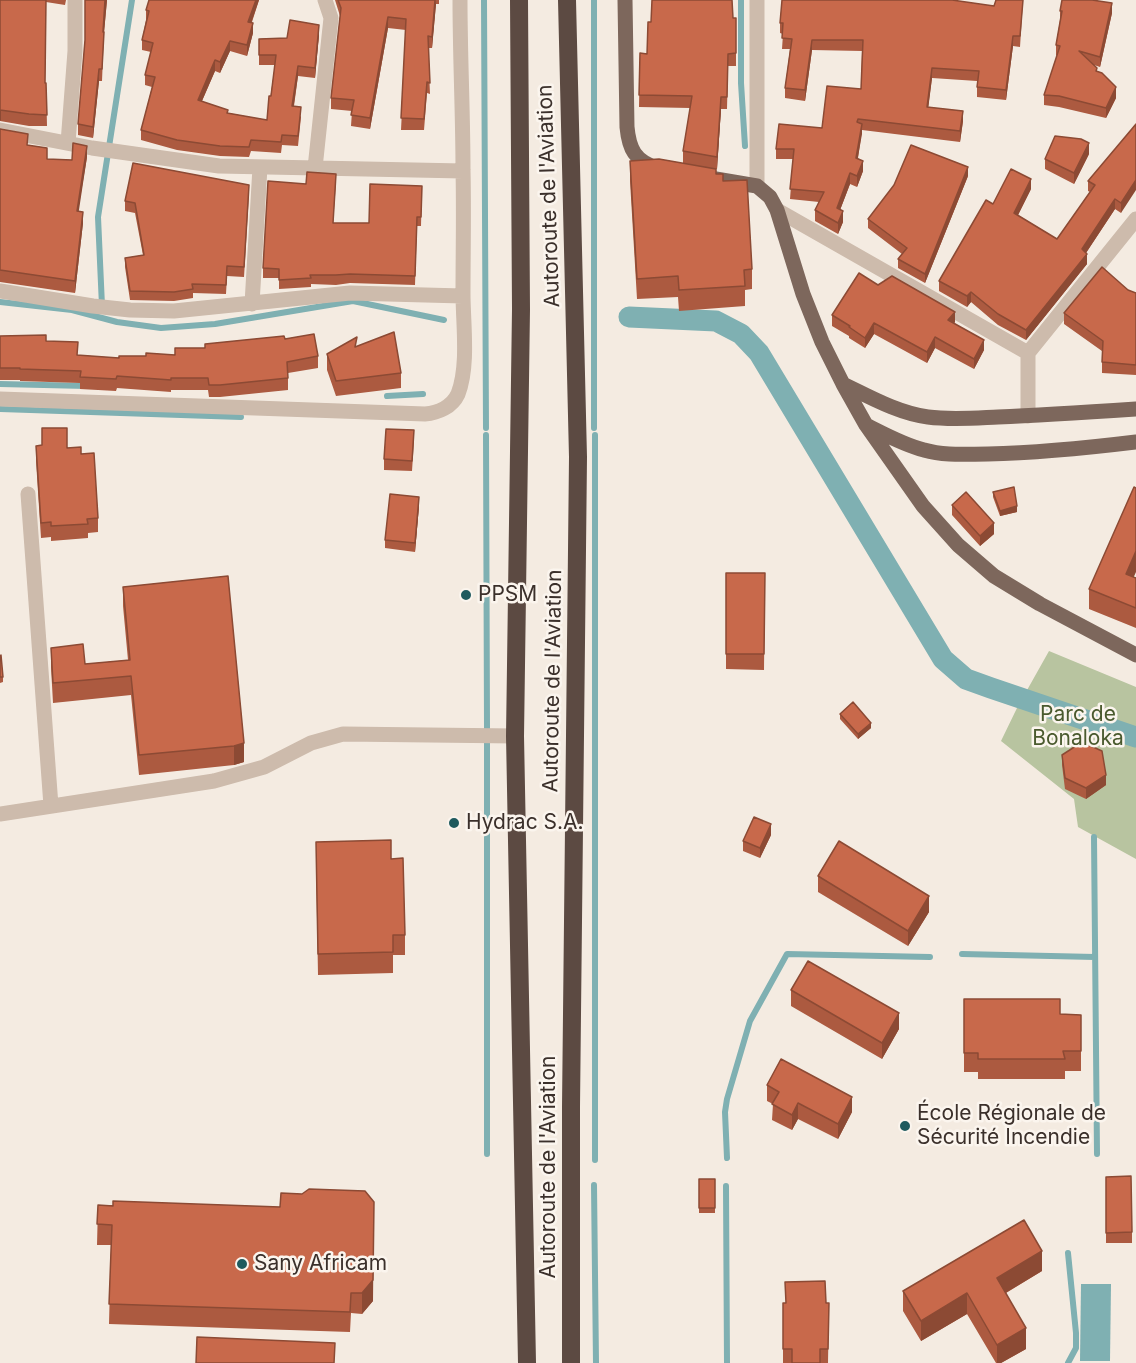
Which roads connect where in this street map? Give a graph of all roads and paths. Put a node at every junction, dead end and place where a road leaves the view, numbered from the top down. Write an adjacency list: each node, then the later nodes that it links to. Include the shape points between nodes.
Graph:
1 (75, 0): 9 (street)
2 (326, 0): 11 (street, via 331,18)
3 (460, 0): 12 (street)
4 (519, 0): 28 (highway, Autoroute de l'Aviation, via 521,309)
5 (567, 0): 32 (highway, Autoroute de l'Aviation, via 578,457)
6 (625, 0): 13 (main road, via 627,127 632,150 648,165)
7 (757, 0): 13 (street)
8 (0, 130): 9 (street)
9 (68, 143): 10 (street, via 219,166)
10 (260, 167): 11 (street); 18 (street)
11 (315, 168): 12 (street)
12 (464, 171): 17 (street)
13 (757, 186): 14 (main road)
14 (777, 210): 19 (street); 20 (main road, via 803,294)
15 (1136, 219): 19 (street)
16 (0, 291): 18 (street, via 130,310 174,311)
17 (463, 296): 18 (street, via 350,293); 21 (street, via 463,377 457,396 436,413)
18 (252, 304)
19 (1028, 353): 23 (street)
20 (843, 384): 23 (main road, via 927,417); 24 (main road)
21 (0, 399)
22 (1136, 409): 23 (main road)
23 (1028, 416)
24 (866, 425): 25 (main road, via 902,443 951,455 1019,454); 27 (main road, via 923,506 958,545 994,576)
25 (1136, 442)
26 (28, 494): 29 (street)
27 (1136, 655)
28 (515, 736): 29 (street, via 344,734 311,743 264,767 213,781); 31 (highway, Autoroute de l'Aviation)
29 (51, 806): 30 (street)
30 (0, 814)
31 (527, 1363)
32 (571, 1363)

